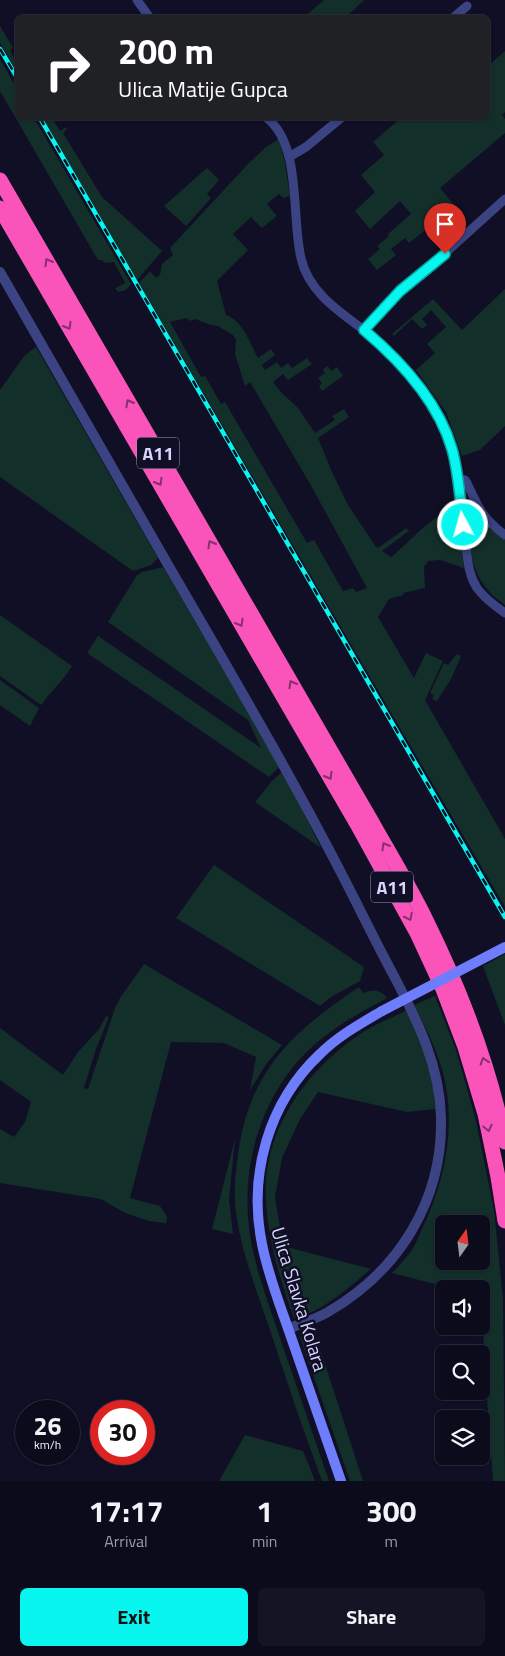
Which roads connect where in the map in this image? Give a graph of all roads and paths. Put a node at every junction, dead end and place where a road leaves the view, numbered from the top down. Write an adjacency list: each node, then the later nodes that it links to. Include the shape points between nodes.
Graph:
1 (137, 0): 3 (street)
2 (467, 6): 4 (street)
3 (148, 15)
4 (456, 15)
5 (269, 120): 7 (street, via 281,132)
6 (340, 120): 7 (street)
7 (290, 157): 12 (street, via 303,267 320,294)
8 (0, 180): 17 (highway, A11, one-way to 8, via 478,1042 455,982 422,912)
9 (505, 199): 12 (street, via 400,291)
10 (0, 208): 18 (highway, A11, one-way to 18, via 418,935 443,989 468,1057 485,1114)
11 (0, 272): 19 (street, via 285,767 411,1008 435,1068 441,1117 439,1151 432,1184 417,1222 389,1264 357,1293 325,1314)
12 (364, 330): 13 (street, via 406,369 439,416)
13 (458, 478): 14 (street, via 467,482 489,523); 15 (street, via 471,575 482,594)
14 (505, 536)
15 (505, 613)
16 (505, 947): 19 (main road, Ulica Slavka Kolara, bridge, via 382,1011 337,1039 308,1066 288,1091 265,1141 258,1185 258,1224 267,1265)
17 (505, 1142)
18 (505, 1221)
19 (288, 1329): 20 (main road, Ulica Slavka Kolara)
20 (341, 1481)

